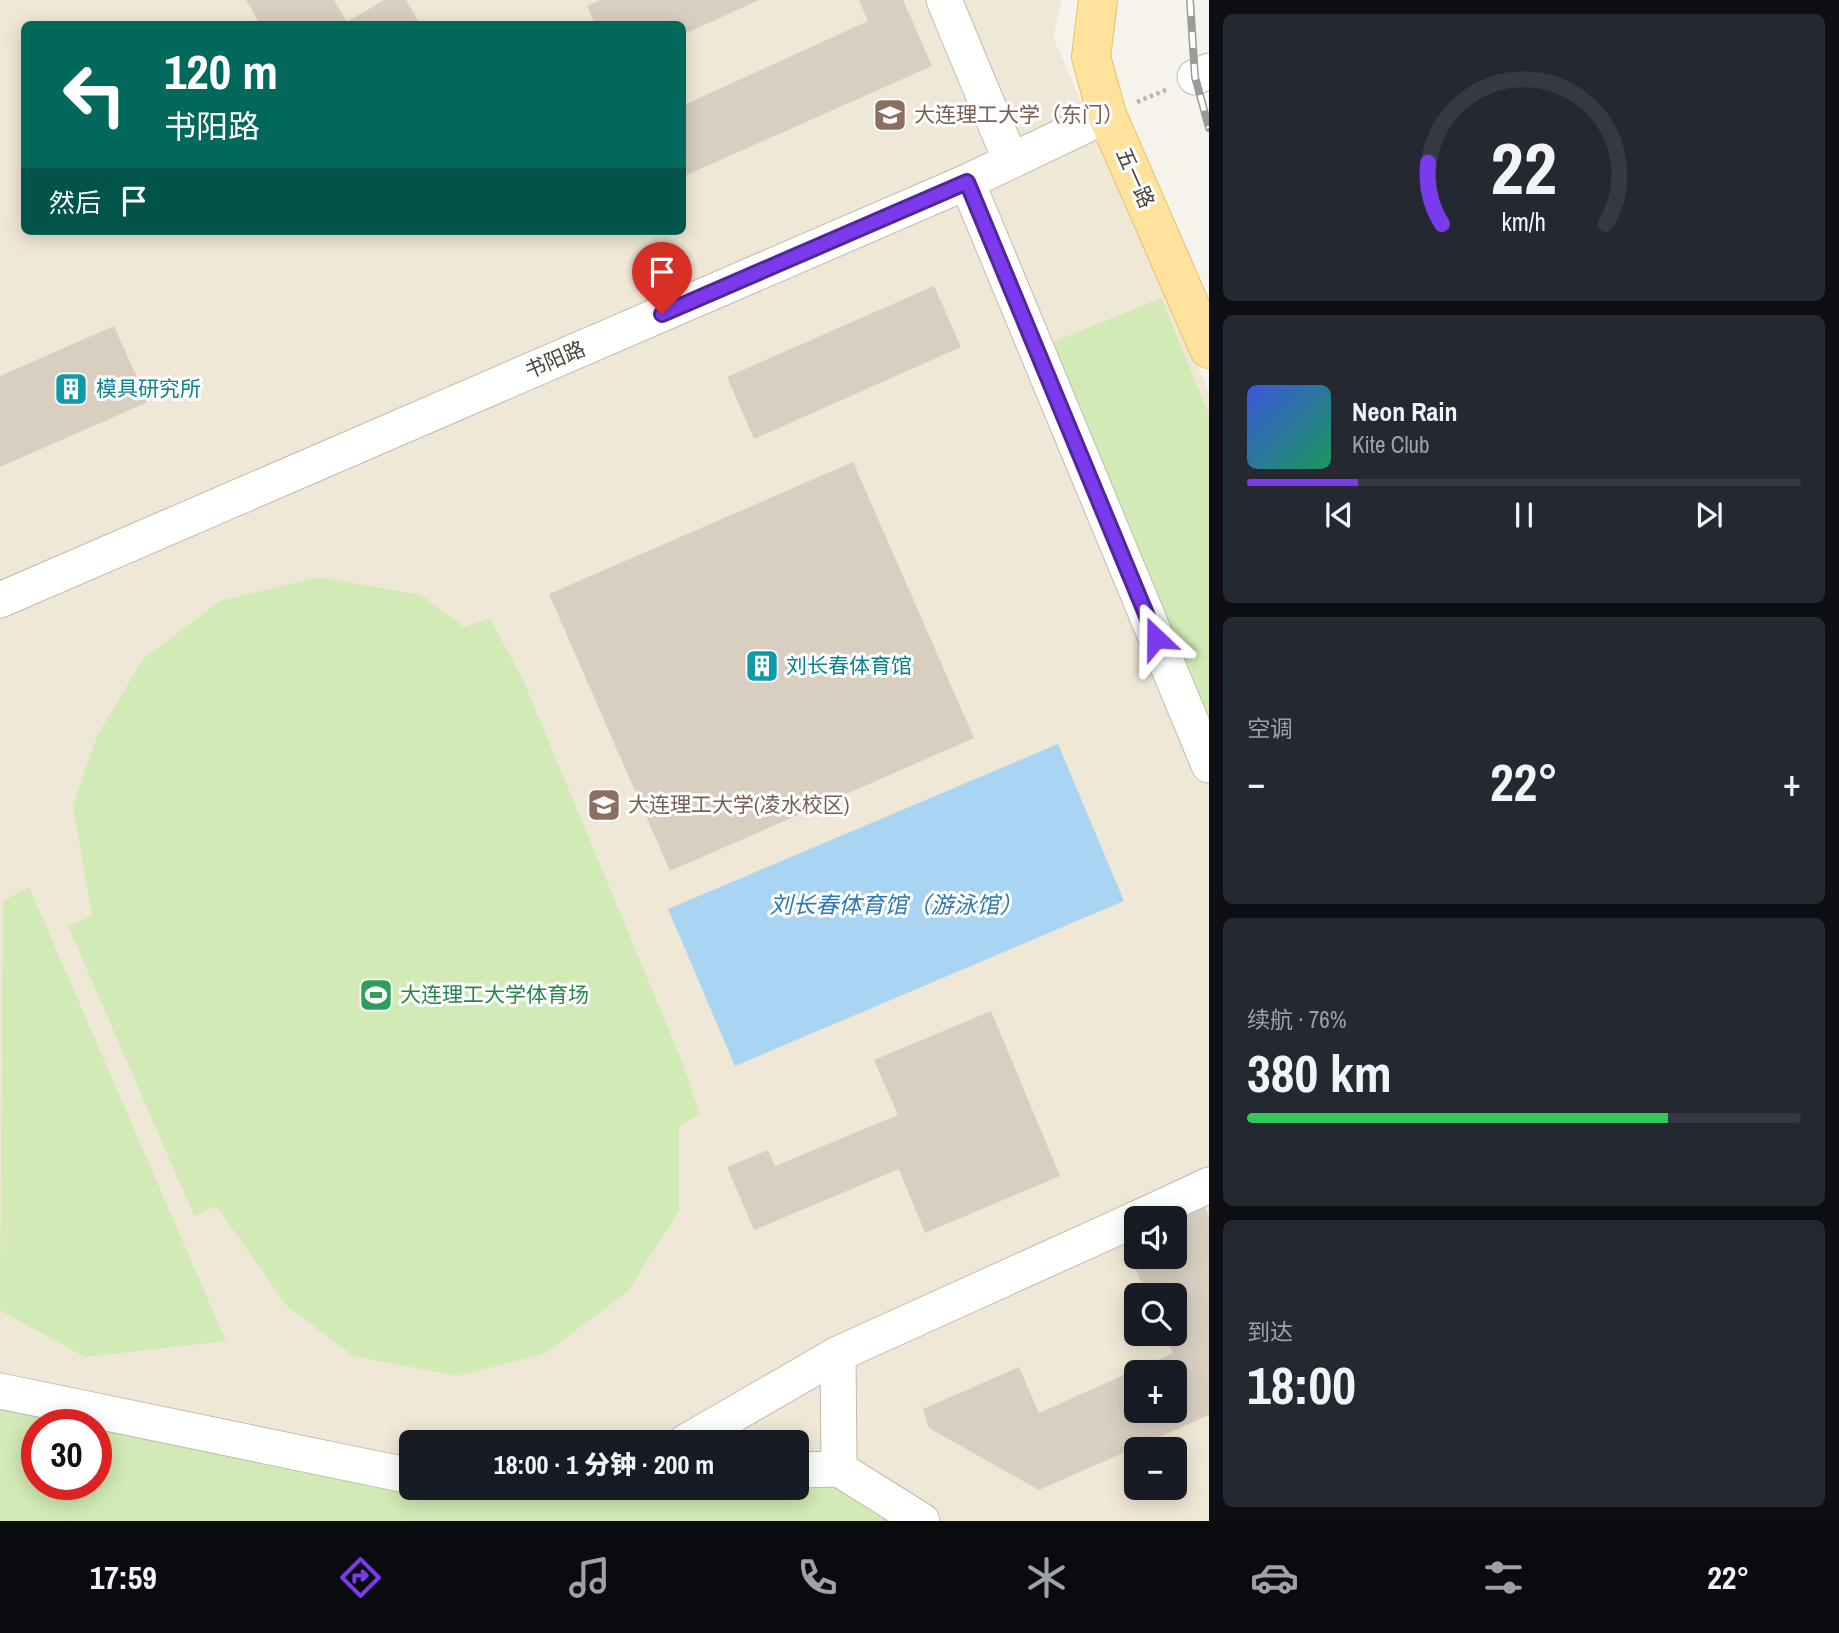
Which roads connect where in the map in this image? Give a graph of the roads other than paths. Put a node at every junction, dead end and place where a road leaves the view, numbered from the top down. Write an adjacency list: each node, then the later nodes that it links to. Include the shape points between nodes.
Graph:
1 (944, 0): 4 (street)
2 (1098, 0): 3 (main road, 五一路, via 1091,57)
3 (1107, 115): 4 (street, 书阳路); 6 (main road, 五一路)
4 (1010, 159): 5 (street, 书阳路)
5 (967, 182): 7 (street, 书阳路); 8 (street)
6 (1209, 349)
7 (0, 600)
8 (1209, 765)
9 (1209, 1185): 10 (street)
10 (1163, 1206)
11 (1124, 1224): 12 (street)
12 (838, 1354): 14 (street); 15 (street)
13 (0, 1391): 17 (street)
14 (707, 1430)
15 (839, 1469): 16 (street); 18 (street)
16 (809, 1470)
17 (399, 1474)
18 (922, 1521)

